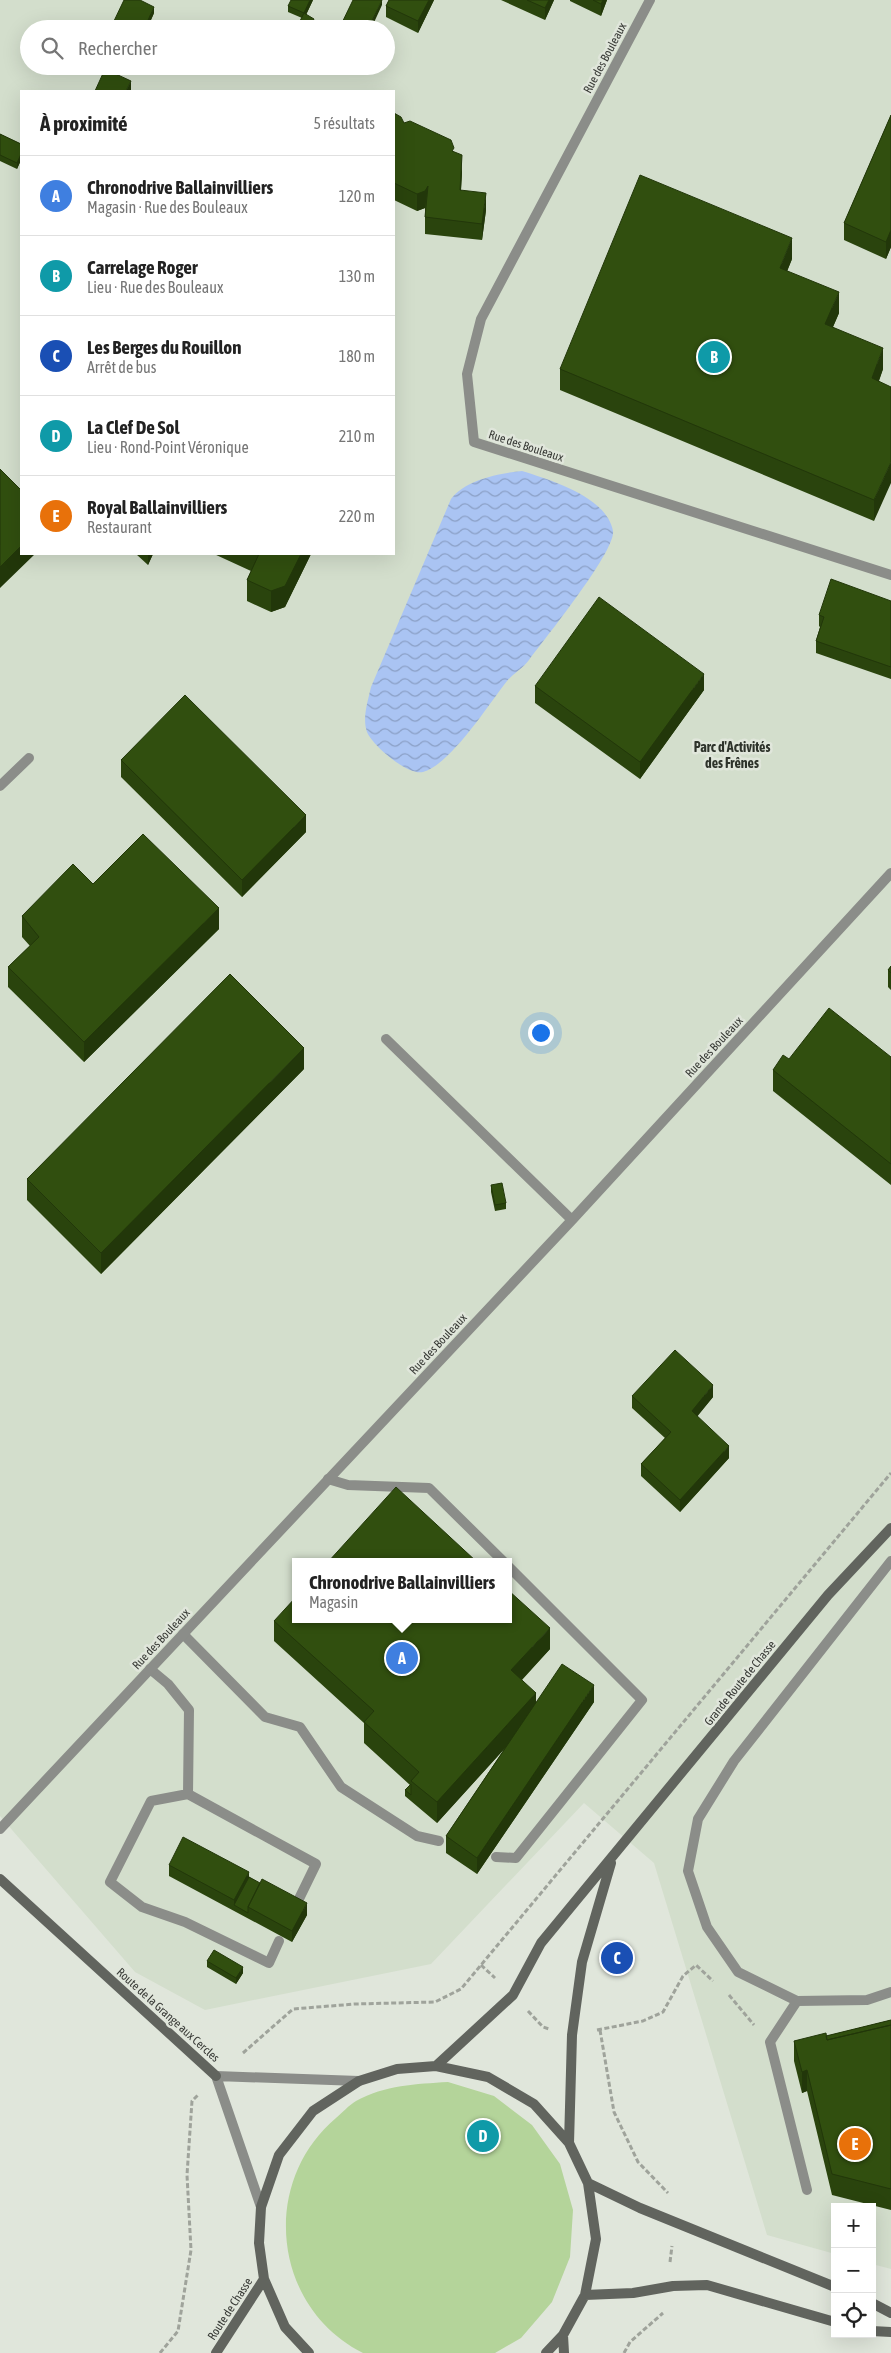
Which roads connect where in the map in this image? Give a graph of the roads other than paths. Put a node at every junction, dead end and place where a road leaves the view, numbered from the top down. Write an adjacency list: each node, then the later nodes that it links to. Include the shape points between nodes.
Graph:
1 (650, 0): 2 (street, Rue des Bouleaux, via 481,320 467,374 474,442)
2 (891, 575)
3 (28, 758): 4 (street)
4 (0, 786)
5 (891, 873): 7 (street, Rue des Bouleaux)
6 (386, 1039): 7 (street)
7 (572, 1220): 8 (street, Rue des Bouleaux)
8 (328, 1479): 10 (street, via 348,1485 429,1488); 13 (street, Rue des Bouleaux)
9 (891, 1528): 19 (main road, Grande Route de Chasse, via 828,1595)
10 (500, 1558)
11 (891, 1561): 24 (street, via 734,1761 698,1819 688,1871 707,1927 738,1972)
12 (512, 1570): 18 (street, via 642,1700 516,1858)
13 (183, 1634): 14 (street, Rue des Bouleaux); 17 (street, via 265,1717 300,1727 341,1787 417,1836)
14 (150, 1668): 15 (street, via 189,1710); 16 (street, Rue des Bouleaux)
15 (188, 1794): 21 (street, via 316,1864); 22 (street, via 151,1801 110,1882 142,1907 185,1922 269,1963)
16 (0, 1829)
17 (439, 1841)
18 (496, 1857)
19 (613, 1858): 25 (main road, Grande Route de Chasse, via 541,1944 513,1995); 28 (main road, via 582,1962 572,2034)
20 (0, 1879): 26 (main road, Route de la Grange aux Cercles)
21 (296, 1905)
22 (279, 1941)
23 (891, 1992): 24 (street, via 867,2000)
24 (797, 2000): 30 (street, via 770,2042)
25 (436, 2066): 27 (main road, via 397,2069); 28 (main road, via 488,2077 534,2104)
26 (216, 2076): 27 (street); 31 (street, Route de la Grange aux Cercles)
27 (359, 2081): 31 (main road, via 313,2111 279,2155)
28 (569, 2143): 29 (main road)
29 (588, 2183): 33 (main road, via 640,2208); 34 (main road, via 596,2239)
30 (807, 2190)
31 (261, 2207): 32 (main road, via 259,2243)
32 (264, 2279): 41 (main road, Route de Chasse); 42 (main road, via 285,2327)
33 (831, 2285)
34 (585, 2295): 37 (main road, via 706,2285); 40 (main road)
35 (876, 2305): 36 (main road)
36 (891, 2313)
37 (831, 2321)
38 (876, 2330): 39 (main road)
39 (891, 2332)
40 (563, 2335): 43 (main road); 44 (main road)
41 (216, 2353)
42 (309, 2353)
43 (546, 2353)
44 (564, 2353)

